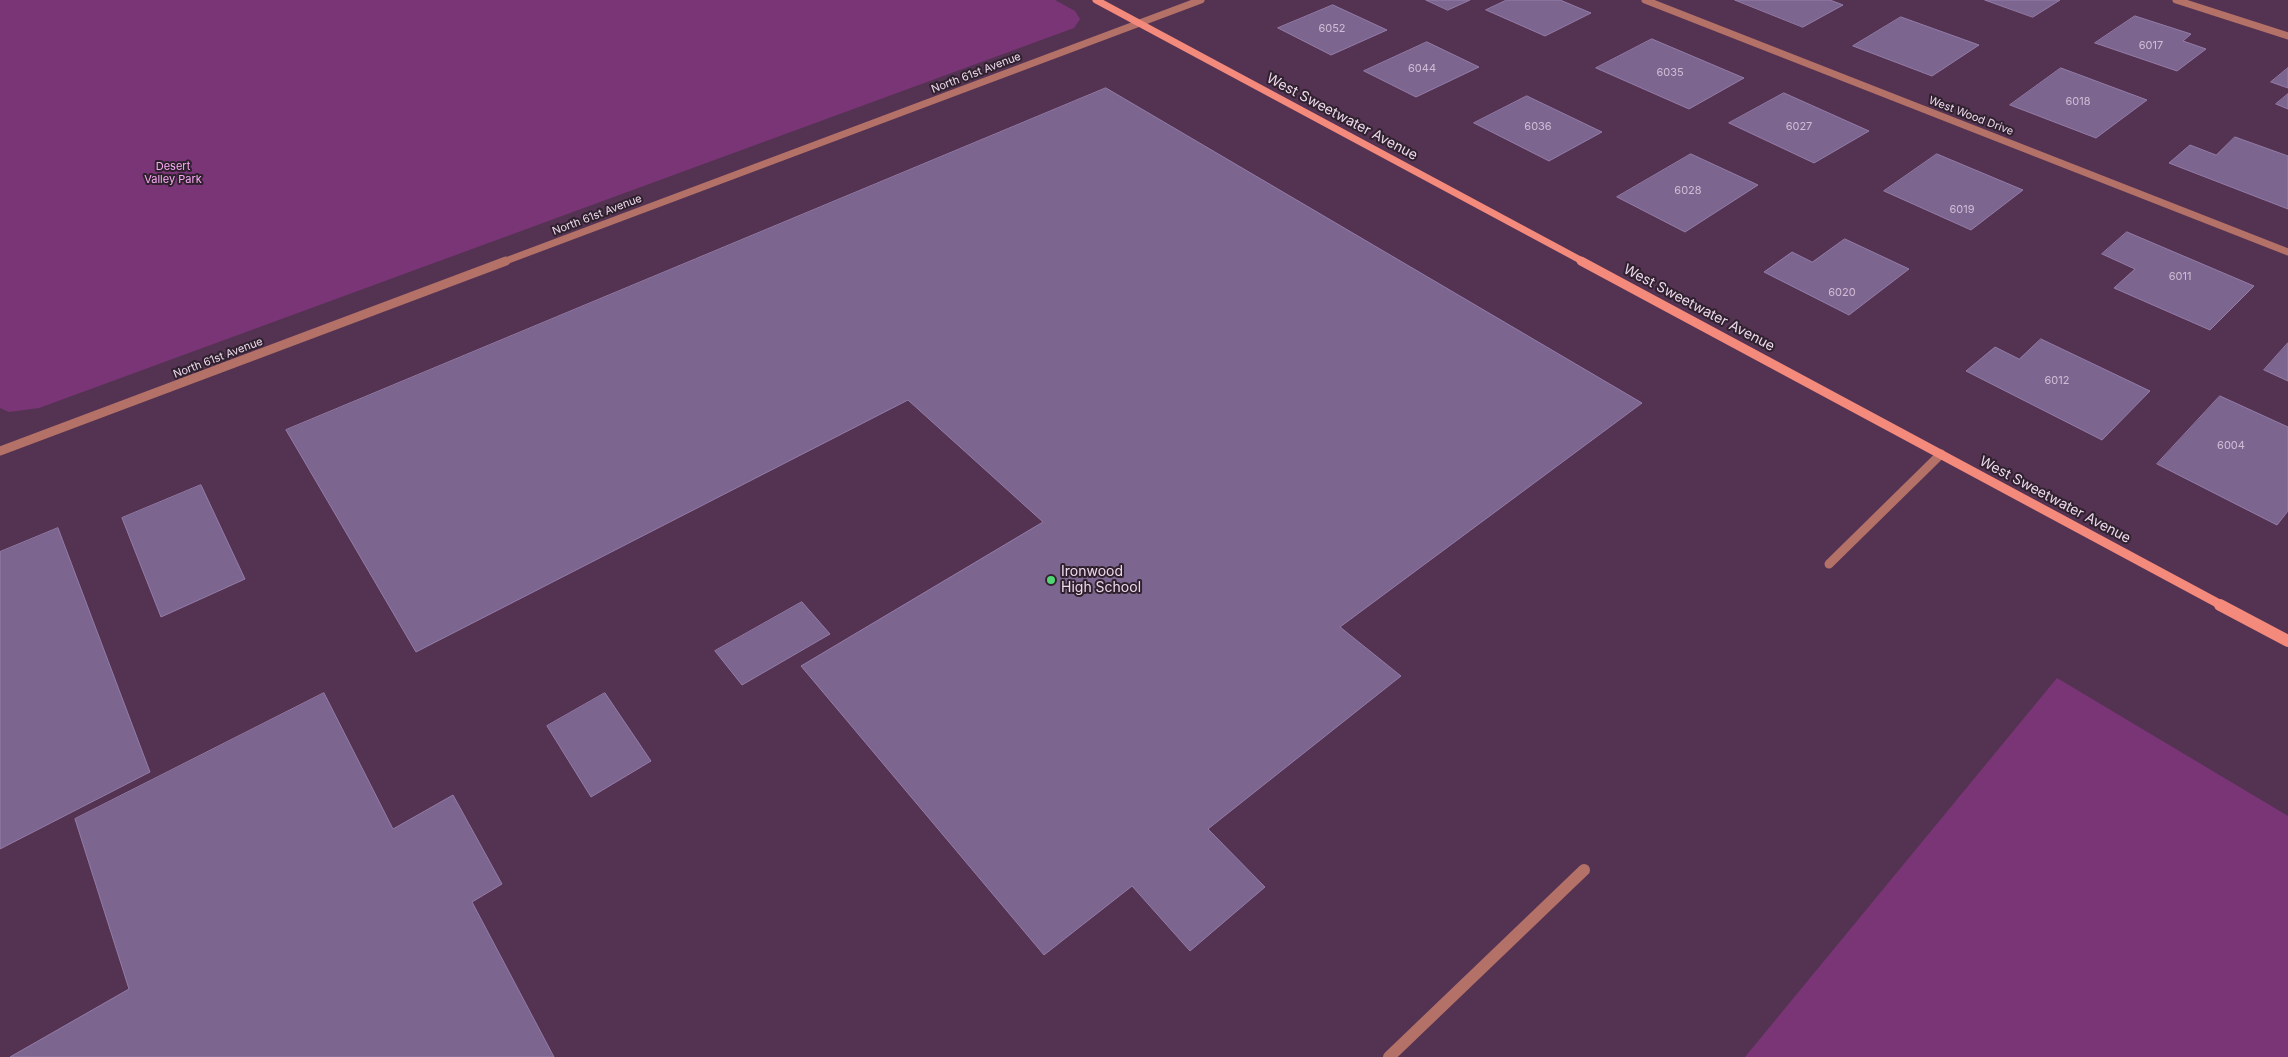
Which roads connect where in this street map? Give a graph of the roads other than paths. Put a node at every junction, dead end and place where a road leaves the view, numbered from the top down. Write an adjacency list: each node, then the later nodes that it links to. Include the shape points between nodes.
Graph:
1 (1096, 0): 5 (street, West Sweetwater Avenue)
2 (1201, 0): 5 (street, North 61st Avenue)
3 (1645, 0): 7 (street, West Wood Drive)
4 (2176, 0): 6 (street)
5 (1140, 23): 8 (street, North 61st Avenue); 9 (street, West Sweetwater Avenue)
6 (2288, 36)
7 (2288, 252)
8 (0, 452)
9 (1941, 454): 10 (street); 11 (street, West Sweetwater Avenue)
10 (1828, 564)
11 (2288, 641)
12 (1584, 870): 13 (street)
13 (1389, 1057)

